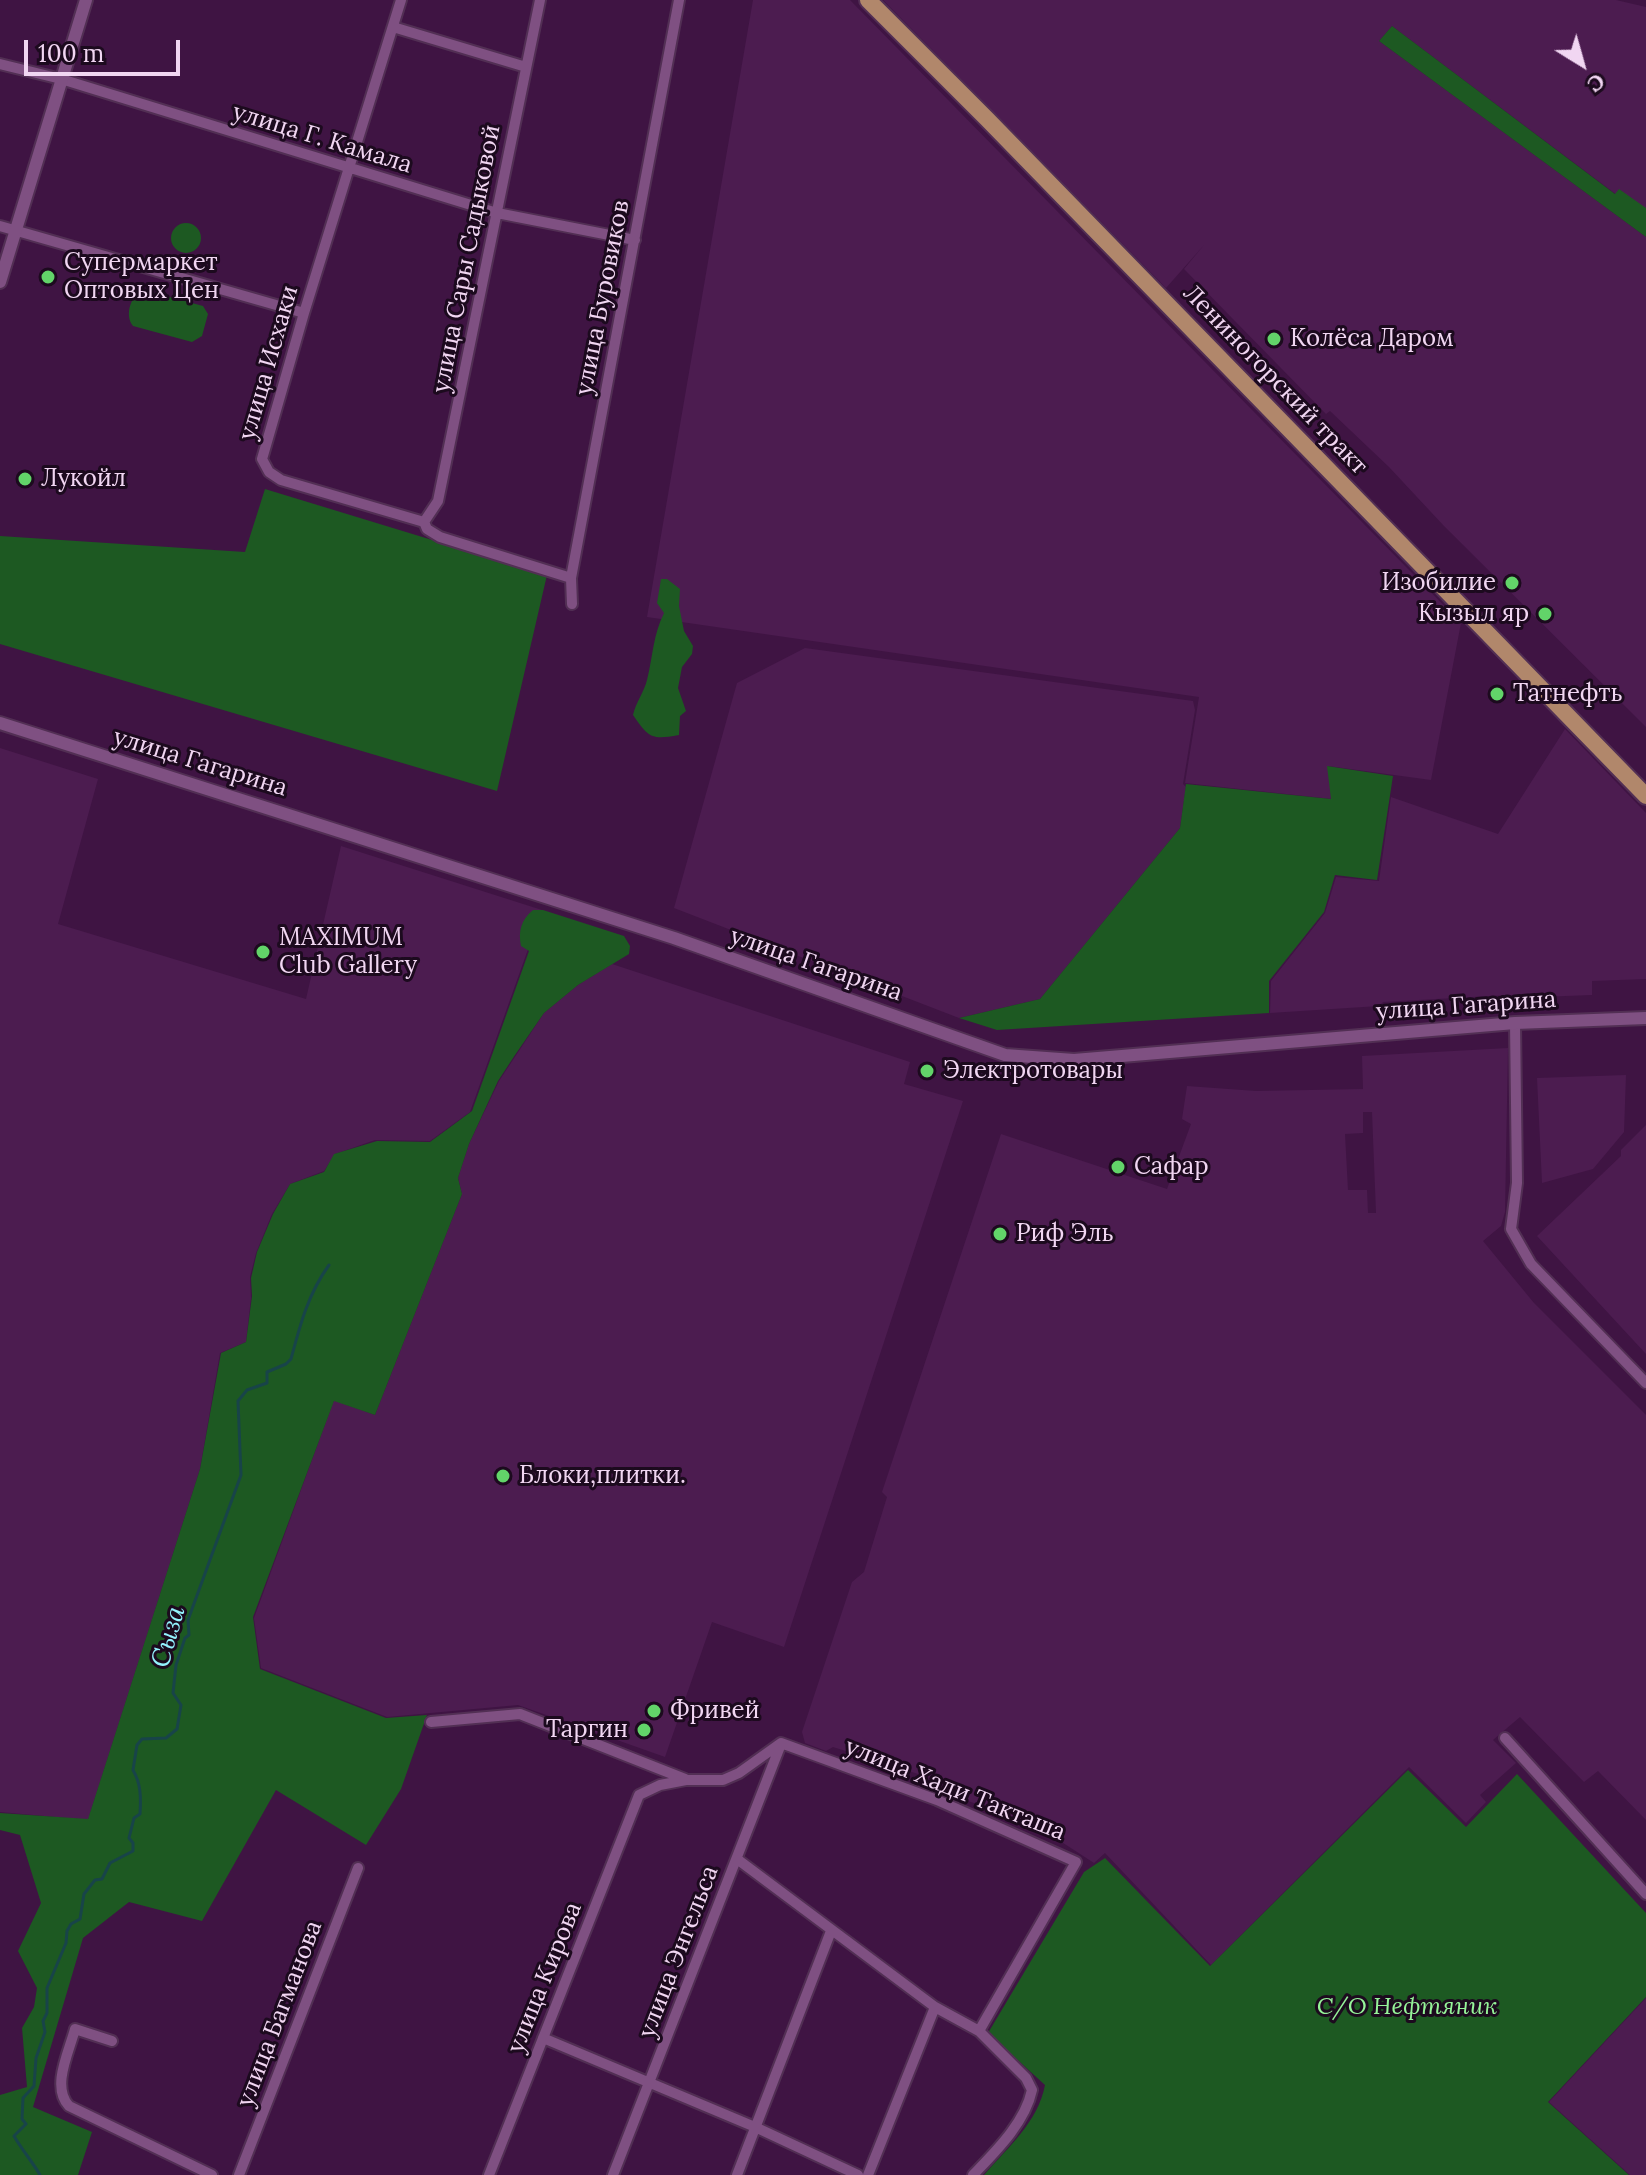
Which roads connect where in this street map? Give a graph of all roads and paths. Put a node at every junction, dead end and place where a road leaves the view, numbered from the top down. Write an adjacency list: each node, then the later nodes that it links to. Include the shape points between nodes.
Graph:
1 (86, 0): 9 (street)
2 (401, 0): 6 (street, улица Исхаки)
3 (540, 0): 8 (street, улица Сары Садыковой)
4 (679, 0): 14 (street, улица Буровиков)
5 (868, 0): 21 (main road, Лениногорский тракт)
6 (393, 27): 8 (street); 10 (street, улица Исхаки)
7 (0, 64): 9 (street, улица Г. Камала)
8 (526, 67): 11 (street, улица Сары Садыковой)
9 (61, 79): 10 (street, улица Г. Камала); 13 (street)
10 (349, 168): 11 (street, улица Г. Камала); 16 (street, улица Исхаки)
11 (497, 213): 14 (street, улица Г. Камала); 17 (street, улица Сары Садыковой, via 438,501)
12 (0, 226): 13 (street)
13 (15, 231): 15 (street); 16 (street)
14 (635, 240): 18 (street, улица Буровиков)
15 (0, 282)
16 (304, 313): 17 (street, улица Исхаки, via 262,459 265,467 281,480)
17 (424, 522): 18 (street, улица Исхаки, via 440,537)
18 (571, 578): 19 (street, улица Буровиков)
19 (572, 604)
20 (0, 723): 23 (street, улица Гагарина, via 674,938 1005,1055 1074,1060)
21 (1646, 796)
22 (1646, 1018): 23 (street, улица Гагарина)
23 (1515, 1023): 24 (street, via 1517,1183 1511,1229 1531,1264)
24 (1646, 1383)
25 (431, 1722): 28 (street, via 520,1714)
26 (1505, 1738): 31 (street)
27 (781, 1743): 28 (street, via 723,1780); 29 (street, улица Энгельса); 34 (street, улица Хади Такташа, via 937,1800 1076,1862)
28 (686, 1780): 35 (street, улица Кирова, via 639,1795)
29 (737, 1859): 32 (street); 37 (street, улица Энгельса)
30 (358, 1868): 40 (street, улица Багманова)
31 (1646, 1894)
32 (831, 1931): 33 (street); 38 (street)
33 (935, 2007): 34 (street); 45 (street)
34 (979, 2031): 46 (street, via 1032,2090 998,2149)
35 (543, 2038): 37 (street); 41 (street, улица Кирова)
36 (112, 2041): 39 (street, via 75,2029 60,2087 63,2099)
37 (649, 2083): 38 (street); 42 (street, улица Энгельса)
38 (755, 2127): 43 (street); 44 (street)
39 (212, 2175)
40 (239, 2175)
41 (489, 2175)
42 (613, 2175)
43 (737, 2175)
44 (858, 2175)
45 (868, 2175)
46 (973, 2175)

